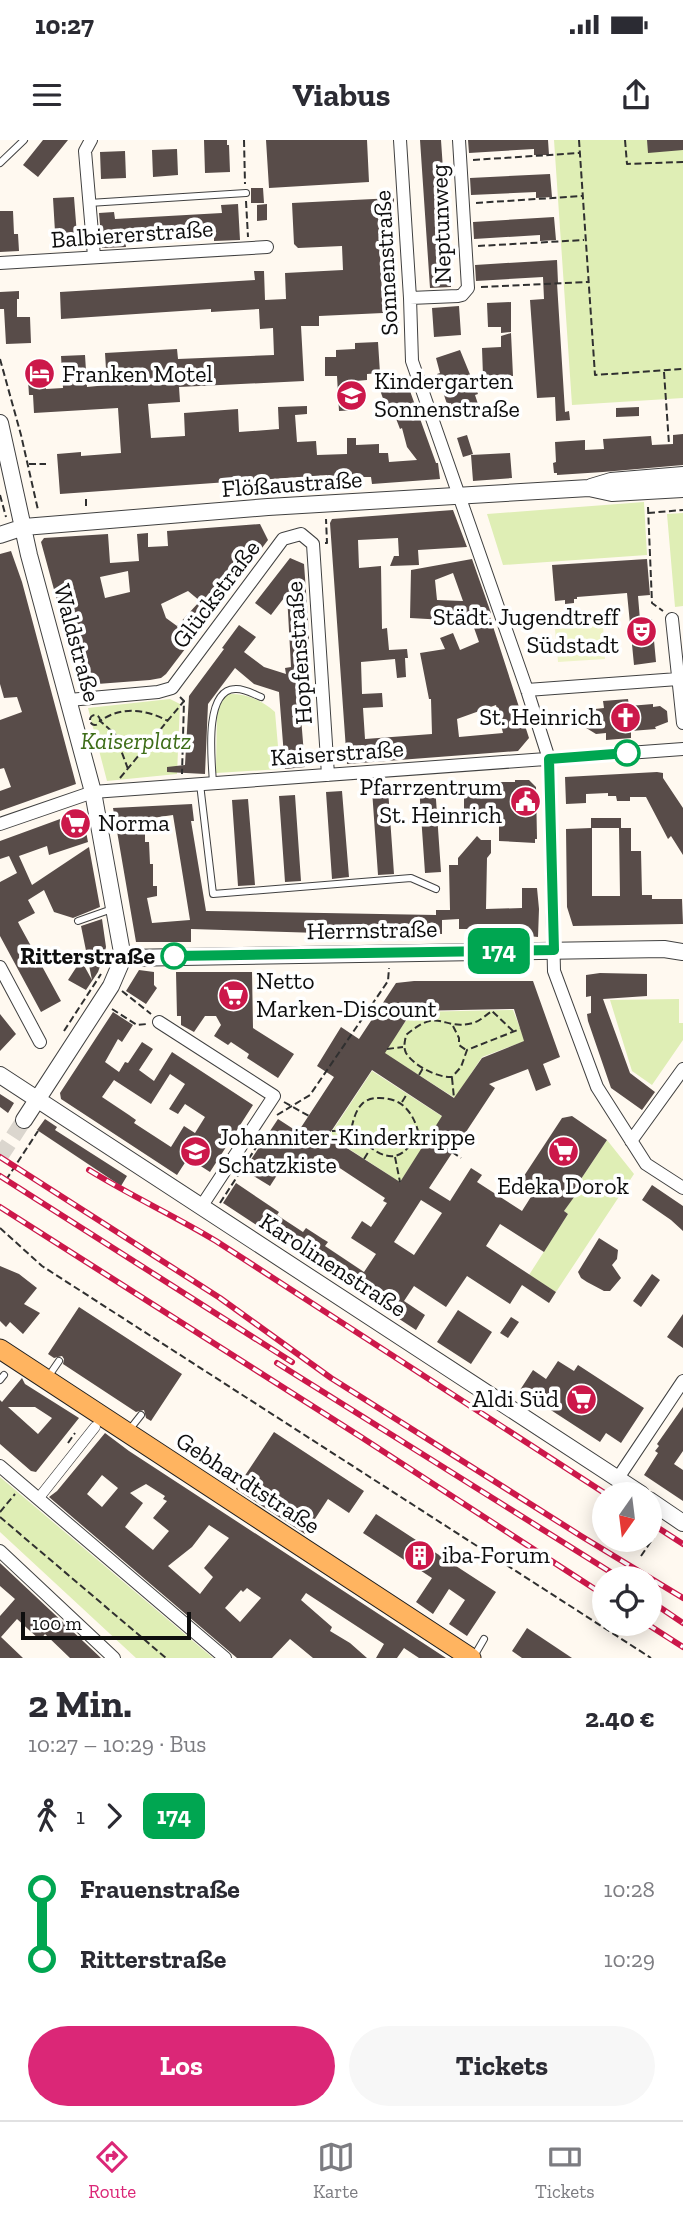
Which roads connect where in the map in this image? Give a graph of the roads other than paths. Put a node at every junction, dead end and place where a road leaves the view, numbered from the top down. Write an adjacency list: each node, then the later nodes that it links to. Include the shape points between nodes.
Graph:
1 (24, 140): 5 (lane)
2 (90, 140): 7 (street, via 85,151)
3 (400, 140): 11 (street, Sonnenstraße)
4 (458, 140): 11 (street, Neptunweg, via 468,288 458,296)
5 (2, 162)
6 (246, 193): 7 (lane)
7 (89, 203): 9 (street)
8 (267, 247): 9 (street, Balbiererstraße)
9 (94, 257): 10 (street, Balbiererstraße)
10 (0, 263)
11 (410, 298): 16 (street, Sonnenstraße, via 412,361)
12 (0, 423): 17 (street, Waldstraße)
13 (683, 475): 14 (street, Flößaustraße, via 611,481)
14 (589, 488): 15 (street, Flößaustraße, via 612,492); 16 (street, Flößaustraße)
15 (683, 488)
16 (458, 497): 17 (street, Flößaustraße); 22 (street, Sonnenstraße)
17 (24, 527): 18 (street, Flößaustraße); 24 (street, Waldstraße)
18 (3, 529)
19 (300, 534): 24 (street, Glückstraße, via 283,539 172,688); 28 (street, Hopfenstraße, via 313,544)
20 (672, 619): 21 (street)
21 (678, 679): 22 (street); 25 (street)
22 (527, 690): 27 (street, Sonnenstraße)
23 (261, 697): 29 (lane, via 233,688 219,699 212,718)
24 (69, 700): 30 (street, Waldstraße)
25 (683, 723)
26 (683, 749): 27 (street, Kaiserstraße)
27 (549, 759): 28 (street, Kaiserstraße); 37 (street, Sonnenstraße)
28 (328, 775): 29 (street, Kaiserstraße)
29 (206, 784): 30 (street, Kaiserstraße); 32 (lane, via 213,894 411,878)
30 (93, 792): 31 (street, Kaiserstraße); 33 (street, Waldstraße)
31 (0, 824)
32 (436, 889)
33 (114, 908): 34 (lane); 39 (street, Waldstraße)
34 (78, 921)
35 (683, 944): 36 (street, Herrnstraße)
36 (664, 949): 37 (street, Herrnstraße); 38 (street, Herrnstraße)
37 (554, 950): 39 (street, Herrnstraße); 47 (street, Sonnenstraße, via 554,971 597,1087)
38 (683, 952)
39 (123, 958): 45 (street, via 111,986)
40 (0, 967): 42 (street)
41 (159, 1022): 49 (street, via 274,1096)
42 (40, 1041)
43 (683, 1069): 47 (street)
44 (0, 1075): 45 (street, Karolinenstraße)
45 (38, 1100): 46 (street); 49 (street, Karolinenstraße)
46 (24, 1120)
47 (631, 1141): 48 (street, Sonnenstraße, via 646,1164)
48 (683, 1188)
49 (207, 1211): 58 (street, Karolinenstraße)
50 (0, 1349): 52 (main road, Gebhardtstraße)
51 (59, 1362): 52 (lane)
52 (46, 1380): 56 (main road, Gebhardtstraße)
53 (683, 1381): 58 (street)
54 (141, 1415): 56 (lane)
55 (95, 1427): 60 (street)
56 (127, 1434): 67 (main road, Gebhardtstraße)
57 (0, 1466): 60 (street)
58 (618, 1478): 59 (street, Karolinenstraße)
59 (624, 1482)
60 (38, 1499): 66 (street)
61 (662, 1509): 62 (street)
62 (683, 1523)
63 (0, 1551): 65 (street)
64 (484, 1639): 67 (lane)
65 (114, 1658)
66 (225, 1658)
67 (472, 1658)

